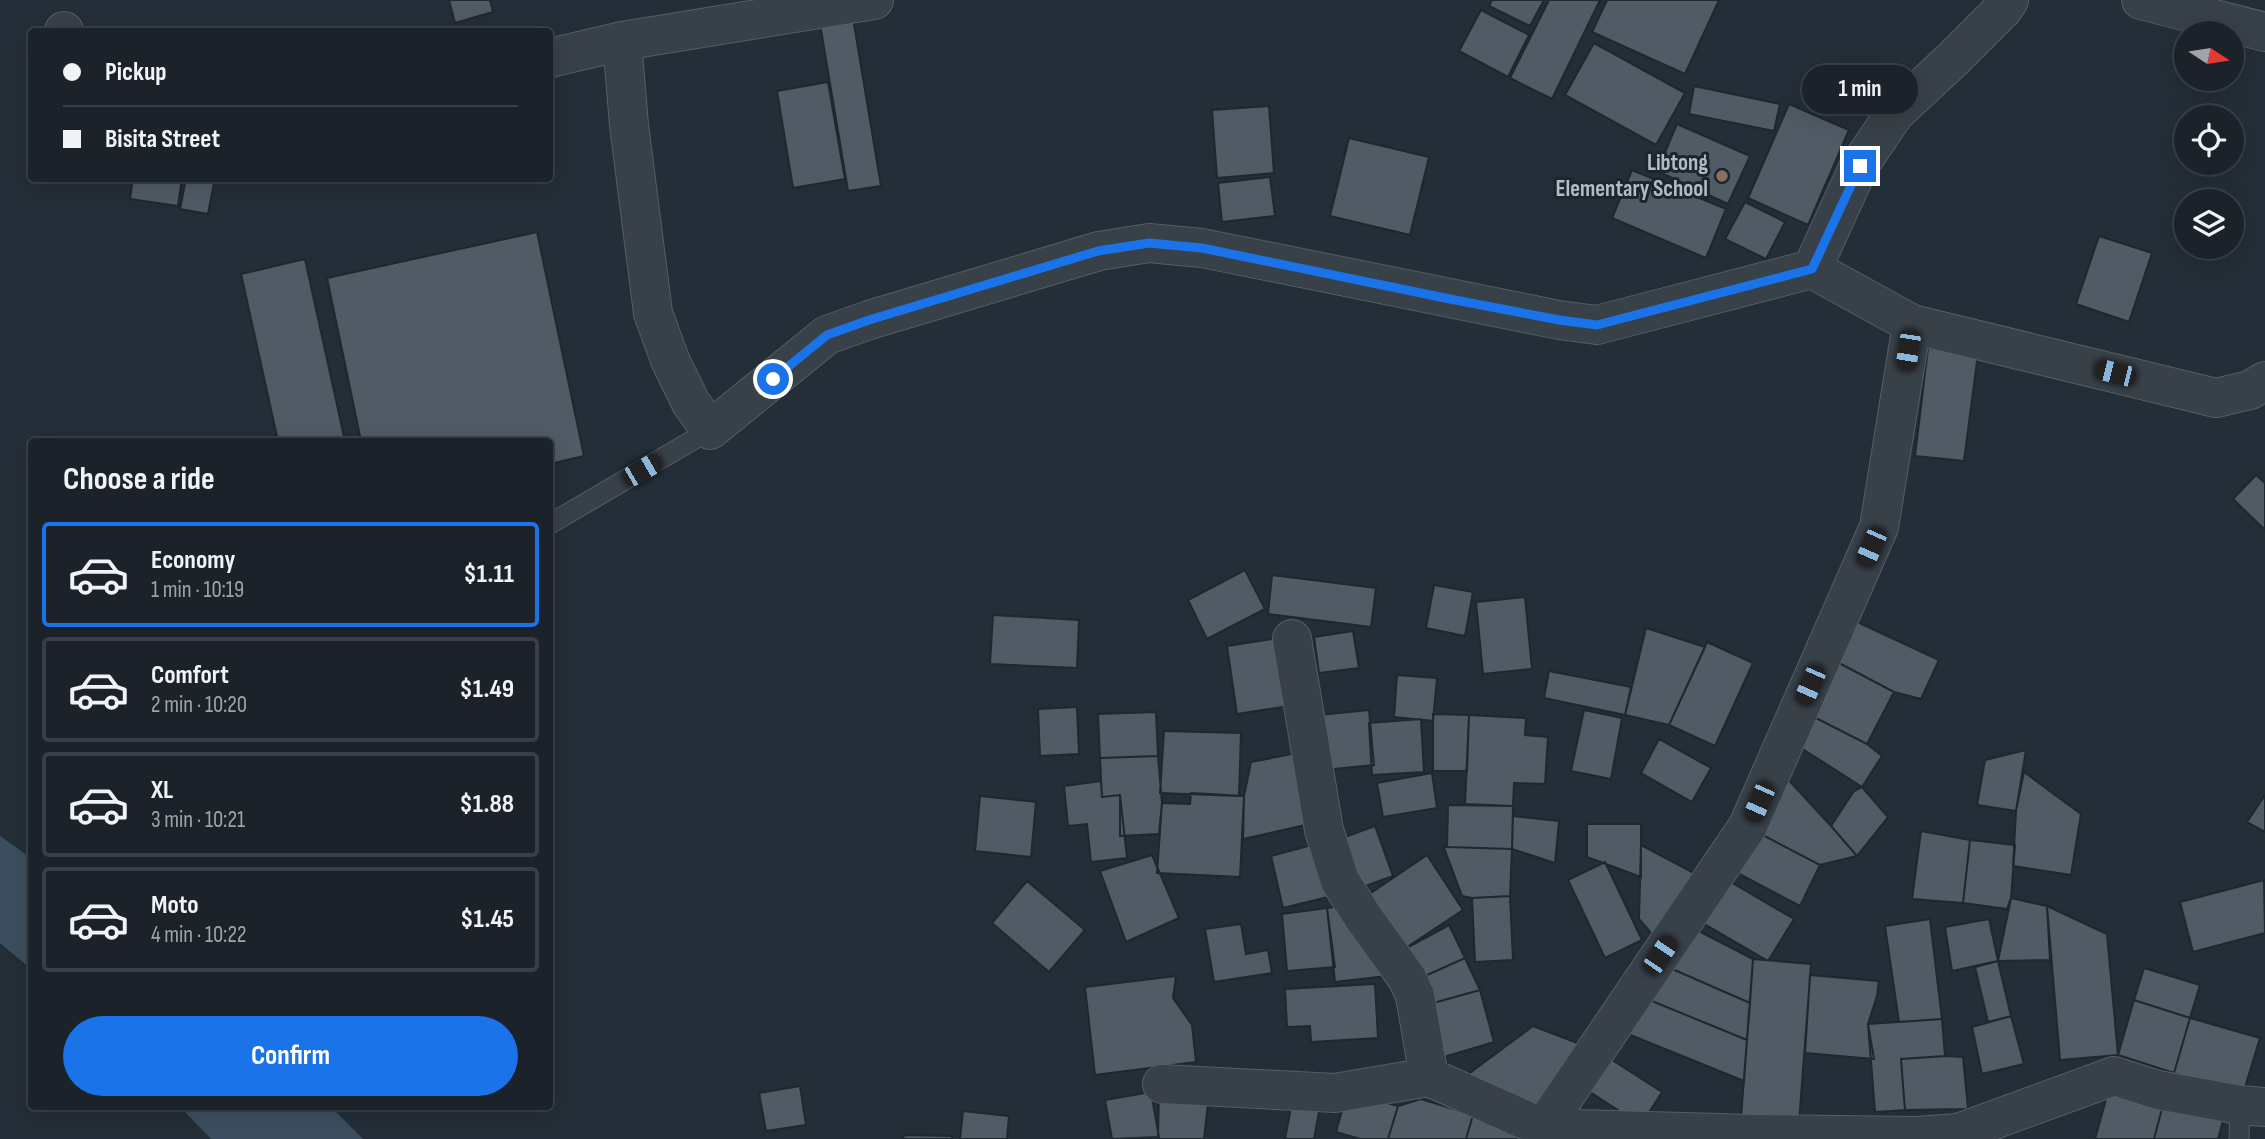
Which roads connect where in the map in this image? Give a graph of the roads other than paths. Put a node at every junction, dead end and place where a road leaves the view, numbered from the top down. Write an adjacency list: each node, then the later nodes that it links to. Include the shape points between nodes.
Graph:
1 (874, 0): 5 (street)
2 (2008, 0): 7 (street, via 1895,113 1860,166)
3 (2141, 0): 4 (street)
4 (2265, 32)
5 (621, 41): 6 (street); 10 (street, via 653,313 670,360)
6 (553, 57)
7 (1812, 269): 8 (street); 10 (street, via 1597,325 1202,248 1149,243 1098,251 827,335)
8 (1912, 324): 9 (street, via 2216,398); 16 (street, via 1879,527 1748,826)
9 (2265, 382)
10 (710, 430): 11 (lane)
11 (553, 522)
12 (1292, 639): 13 (street, via 1324,830 1340,881 1408,978)
13 (1429, 1077): 14 (street, via 1335,1093); 16 (street)
14 (1162, 1084)
15 (2248, 1117): 17 (street, via 2114,1076 1958,1133)
16 (1540, 1133): 17 (street)
17 (1748, 1136)

